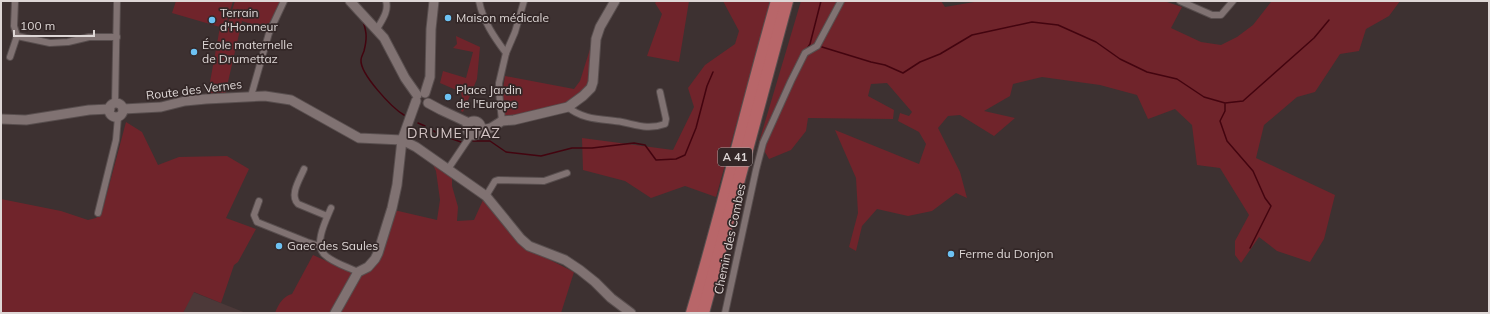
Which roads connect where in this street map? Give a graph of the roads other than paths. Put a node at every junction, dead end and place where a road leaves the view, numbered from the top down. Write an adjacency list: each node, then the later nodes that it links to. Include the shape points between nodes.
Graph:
1 (15, 1): 16 (street, via 14,26)
2 (117, 1): 17 (street)
3 (284, 1): 21 (street, via 269,33)
4 (350, 1): 15 (street)
5 (386, 1): 15 (street, via 387,11)
6 (434, 1): 22 (street, via 430,77)
7 (479, 1): 18 (street, via 491,32)
8 (524, 1): 18 (street)
9 (615, 1): 23 (street, via 596,39 591,88)
10 (777, 1): 43 (highway, A 41)
11 (787, 1): 44 (highway, A 41)
12 (841, 1): 45 (street, Chemin des Combes, via 817,46 806,53 763,143)
13 (1180, 1): 14 (street, via 1212,15 1221,14)
14 (1233, 1)
15 (377, 29): 22 (street)
16 (17, 36): 17 (street, via 50,43 89,37); 19 (street)
17 (117, 37): 24 (street)
18 (506, 53): 27 (street, via 499,83)
19 (10, 57)
20 (660, 92): 23 (street, via 666,119 665,124 661,125 645,127 593,118)
21 (251, 96): 24 (street, Route des Vernes, via 176,106); 30 (street, Route des Vernes, via 291,100 359,138)
22 (422, 97): 26 (street); 30 (street)
23 (568, 107): 27 (street)
24 (116, 110): 25 (street, Route des Vernes, via 89,110 26,120); 37 (street, via 115,145)
25 (1, 119)
26 (466, 123): 28 (street, via 476,121); 29 (street)
27 (499, 123): 28 (street)
28 (482, 128): 29 (street, via 478,135)
29 (471, 135): 32 (street)
30 (402, 140): 32 (street); 40 (street, via 392,208 378,253 368,266)
31 (304, 169): 38 (street, via 294,197 298,204)
32 (448, 169): 34 (street)
33 (567, 173): 34 (street, via 544,181 498,180)
34 (486, 196): 42 (street, via 525,242 542,252 565,260 580,270)
35 (259, 201): 39 (street, via 254,215 256,222)
36 (331, 208): 38 (street)
37 (98, 213)
38 (327, 216): 39 (street, via 321,232)
39 (320, 246): 40 (street, via 328,258)
40 (358, 272): 41 (street)
41 (335, 313)
42 (631, 313)
43 (692, 313)
44 (703, 313)
45 (725, 313)

